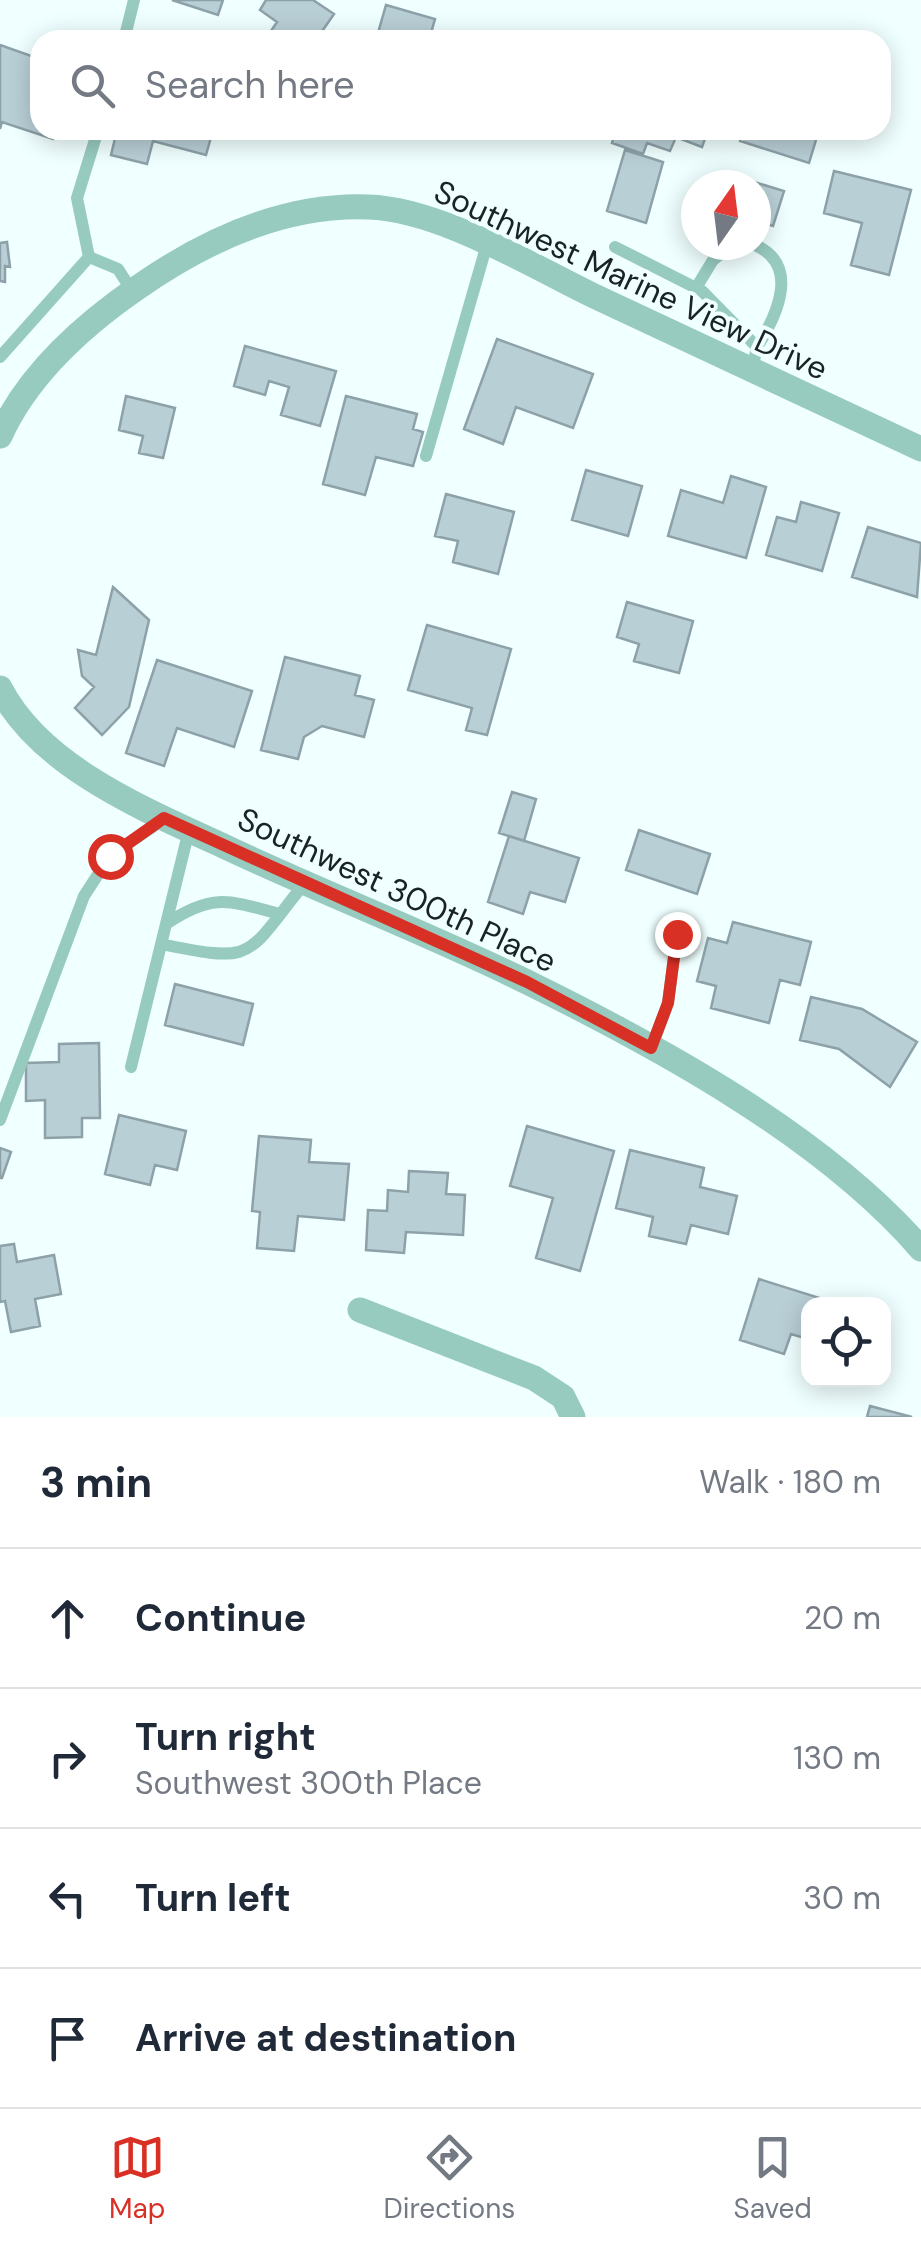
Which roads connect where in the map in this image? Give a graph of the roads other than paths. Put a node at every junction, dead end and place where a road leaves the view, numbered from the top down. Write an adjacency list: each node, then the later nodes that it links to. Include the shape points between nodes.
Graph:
1 (134, 0): 2 (lane)
2 (126, 30)
3 (95, 140): 7 (lane, via 77,198)
4 (487, 244): 10 (street, Southwest Marine View Drive, via 410,214 371,206 325,208 268,219 166,267); 12 (street, Southwest Marine View Drive); 15 (lane)
5 (615, 246): 9 (lane)
6 (771, 252): 12 (lane, via 782,266 783,283)
7 (89, 257): 10 (lane, via 118,270); 11 (lane)
8 (713, 260): 9 (lane)
9 (696, 288): 12 (lane)
10 (132, 292): 13 (street, Southwest Marine View Drive, via 61,350 13,408)
11 (0, 357)
12 (755, 358): 14 (street, Southwest Marine View Drive)
13 (0, 436)
14 (921, 449)
15 (426, 456)
16 (0, 688): 17 (street, Southwest 300th Place, via 40,738 80,770 108,792)
17 (164, 818): 18 (street, Southwest 300th Place); 26 (lane, via 110,856 84,896)
18 (189, 830): 19 (street, Southwest 300th Place); 21 (lane)
19 (304, 884): 20 (lane); 24 (street, Southwest 300th Place, via 527,982)
20 (280, 914): 21 (lane, via 229,900 197,903); 23 (lane, via 253,949 223,957)
21 (166, 924): 23 (lane)
22 (677, 934): 24 (lane, via 668,1003)
23 (161, 944): 25 (lane)
24 (651, 1048): 27 (street, Southwest 300th Place, via 795,1136)
25 (131, 1067)
26 (0, 1120)
27 (921, 1249)
28 (360, 1310): 29 (street, via 534,1378 563,1397)
29 (574, 1417)

